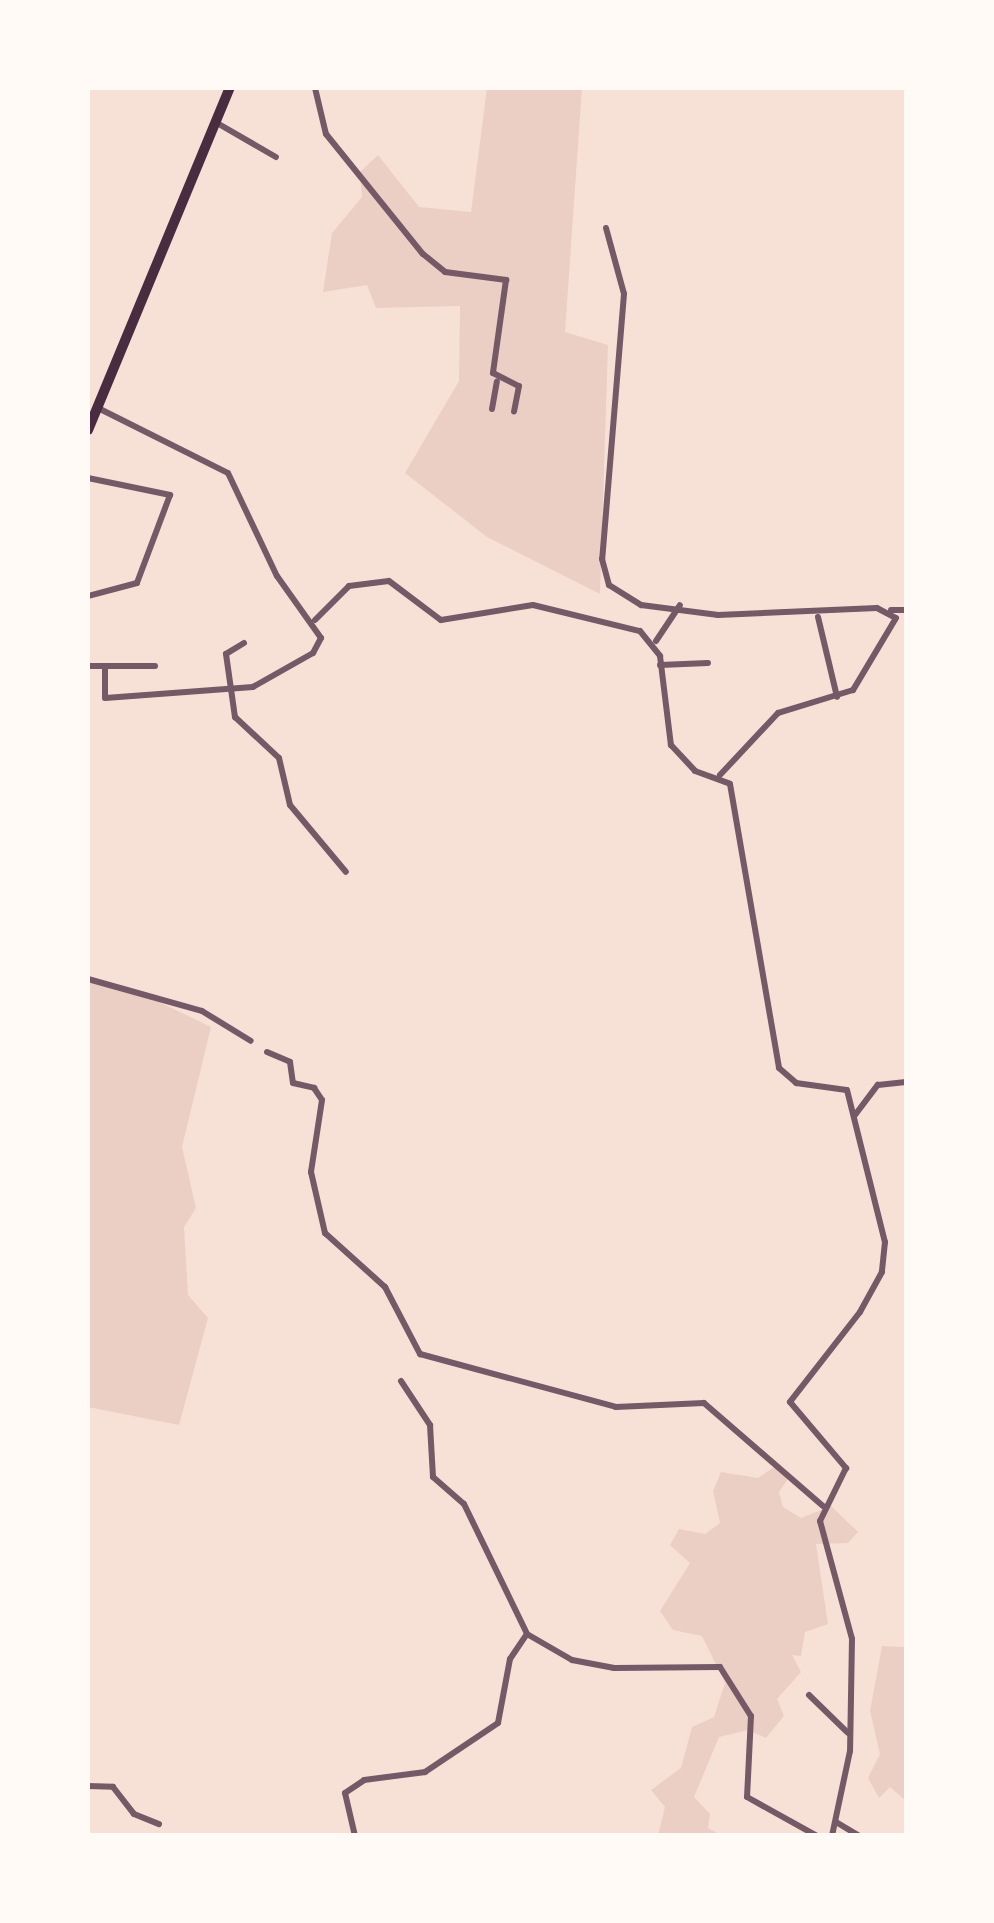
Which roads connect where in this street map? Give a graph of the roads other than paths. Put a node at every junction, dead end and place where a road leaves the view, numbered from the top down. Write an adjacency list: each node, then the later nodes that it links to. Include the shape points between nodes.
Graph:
1 (230, 88): 3 (highway)
2 (315, 88): 6 (street, via 326,134 422,254 449,273 506,280)
3 (216, 122): 4 (street); 7 (highway)
4 (276, 157)
5 (606, 228): 13 (street, via 624,304 602,569 631,600)
6 (497, 381): 8 (street); 9 (street, via 519,386)
7 (98, 408): 10 (highway); 17 (street, via 223,468 277,576)
8 (492, 409)
9 (514, 412)
10 (88, 430)
11 (88, 478): 12 (street, via 170,495 136,583)
12 (88, 596)
13 (680, 604): 16 (street); 19 (street)
14 (890, 610): 15 (street); 16 (street); 26 (street, via 893,629 871,668)
15 (906, 610)
16 (818, 617): 26 (street)
17 (315, 620): 19 (street, via 349,586 395,581 434,618 540,606); 25 (street, via 313,653 253,687)
18 (244, 642): 25 (street, via 226,654)
19 (656, 642): 21 (street)
20 (708, 663): 21 (street)
21 (660, 665): 27 (street, via 671,745 695,771)
22 (88, 666): 24 (street)
23 (154, 666): 24 (street)
24 (105, 668): 25 (street, via 105,698)
25 (229, 688): 28 (street, via 237,722 283,764 290,804)
26 (837, 697): 27 (street, via 778,713)
27 (720, 775): 33 (street, via 744,835 780,1068 796,1083 844,1087)
28 (346, 872)
29 (88, 980): 30 (street, via 202,1012)
30 (251, 1041)
31 (267, 1052): 35 (street, via 290,1062 293,1084 314,1088 322,1100 311,1172 325,1233 385,1287 420,1354 616,1407 704,1403)
32 (906, 1082): 33 (street, via 878,1085)
33 (855, 1115): 35 (street, via 884,1265 860,1312 790,1402 846,1468)
34 (401, 1381): 36 (street, via 430,1424 432,1476 464,1504)
35 (823, 1506): 38 (street, via 821,1531 851,1626)
36 (528, 1634): 42 (street, via 510,1659 498,1723 425,1772 364,1780 345,1793); 43 (street, via 572,1660 614,1668 720,1666 749,1706 747,1797)
37 (808, 1695): 38 (street)
38 (850, 1734): 40 (street)
39 (88, 1786): 41 (street, via 113,1787 134,1814)
40 (836, 1822): 44 (street); 45 (street)
41 (159, 1824)
42 (355, 1836)
43 (818, 1836)
44 (832, 1836)
45 (860, 1836)

